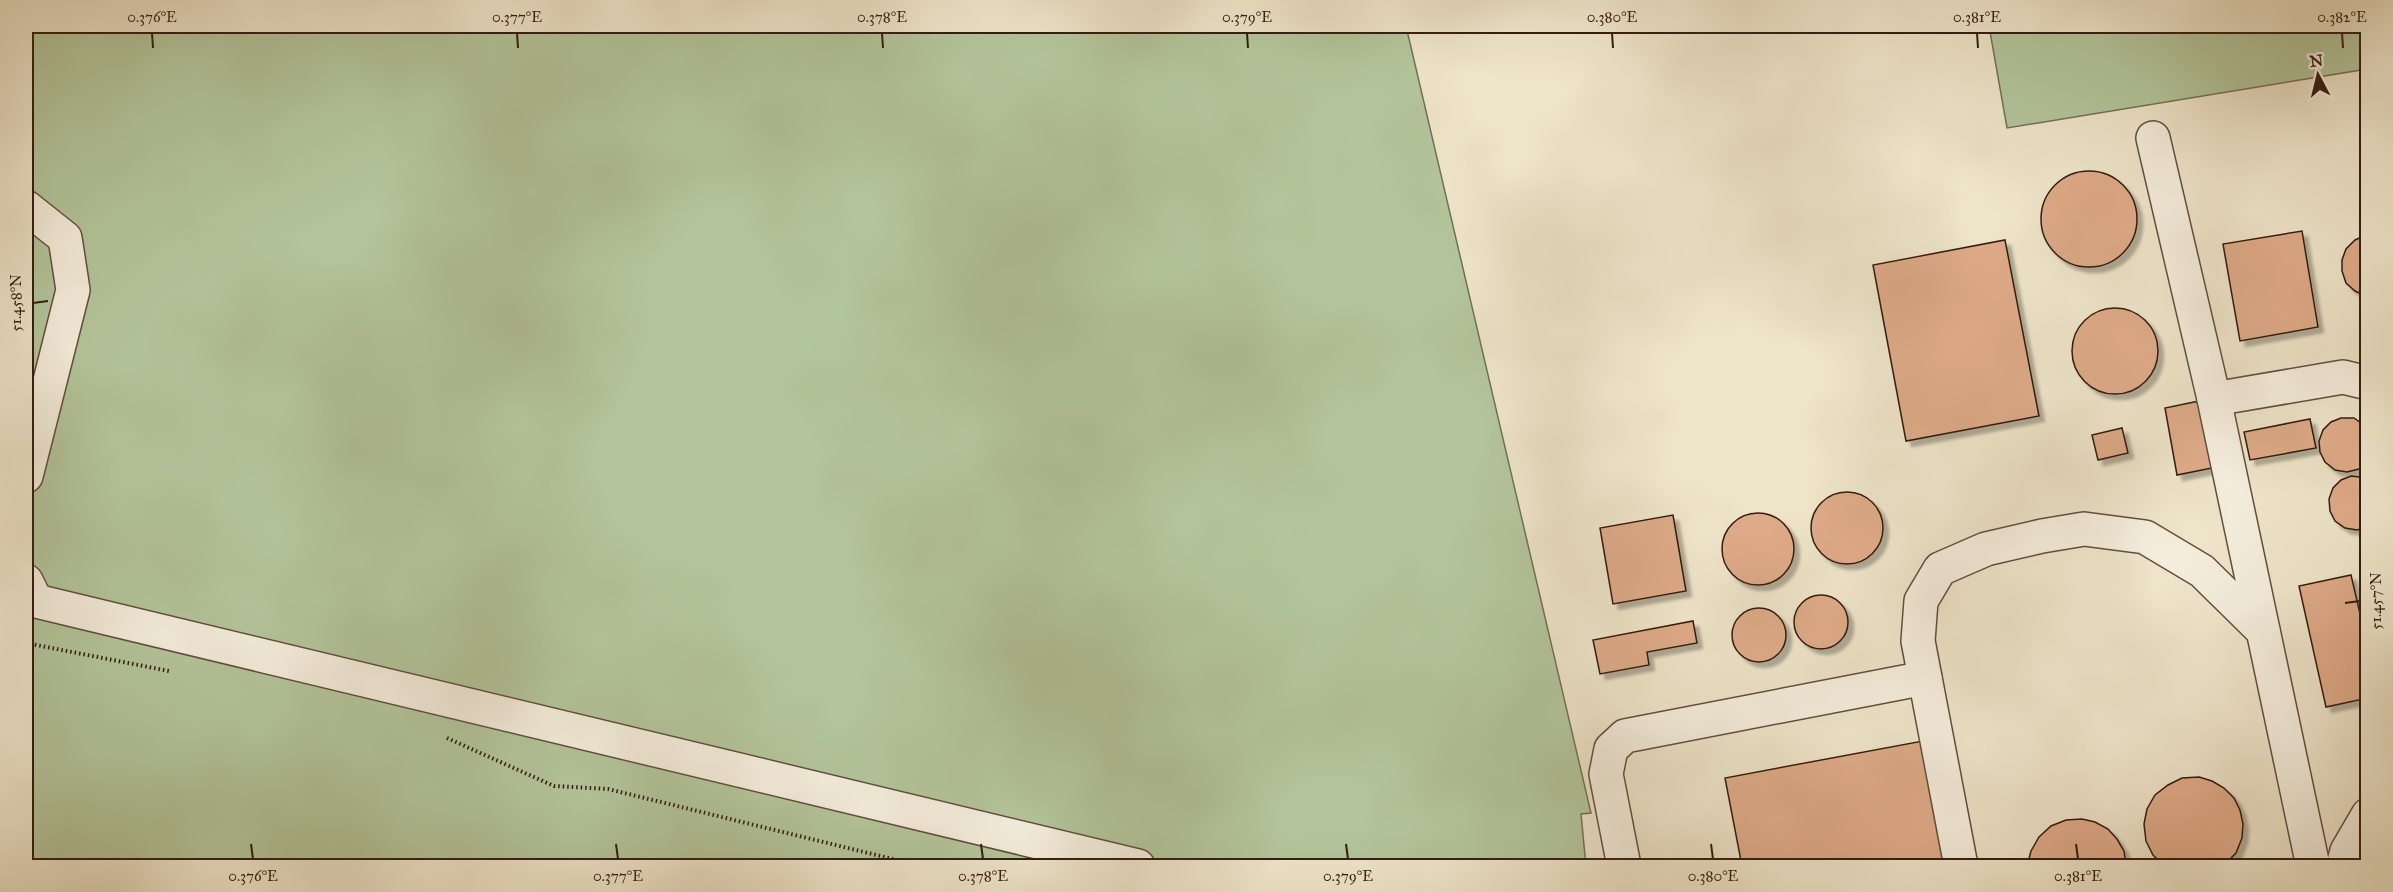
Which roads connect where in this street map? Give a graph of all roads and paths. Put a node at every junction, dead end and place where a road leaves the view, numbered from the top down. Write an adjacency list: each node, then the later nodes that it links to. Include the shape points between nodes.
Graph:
1 (2153, 138): 4 (lane)
2 (26, 207): 5 (lane, via 65,238 73,290)
3 (2367, 383): 4 (lane, via 2343,377)
4 (2214, 399): 7 (lane)
5 (26, 476)
6 (26, 580): 14 (lane, via 36,601)
7 (2263, 631): 10 (lane, via 2202,571 2145,537 2084,529 1986,549 1940,569 1921,601 1918,641); 17 (lane)
8 (26, 643): 9 (path)
9 (176, 672)
10 (1925, 678): 15 (lane, via 1625,736 1611,749 1606,774); 16 (lane)
11 (440, 734): 13 (path, via 554,786 608,789)
12 (2367, 814): 18 (lane)
13 (921, 867)
14 (1138, 867)
15 (1624, 867)
16 (1961, 867)
17 (2313, 867)
18 (2343, 867)

